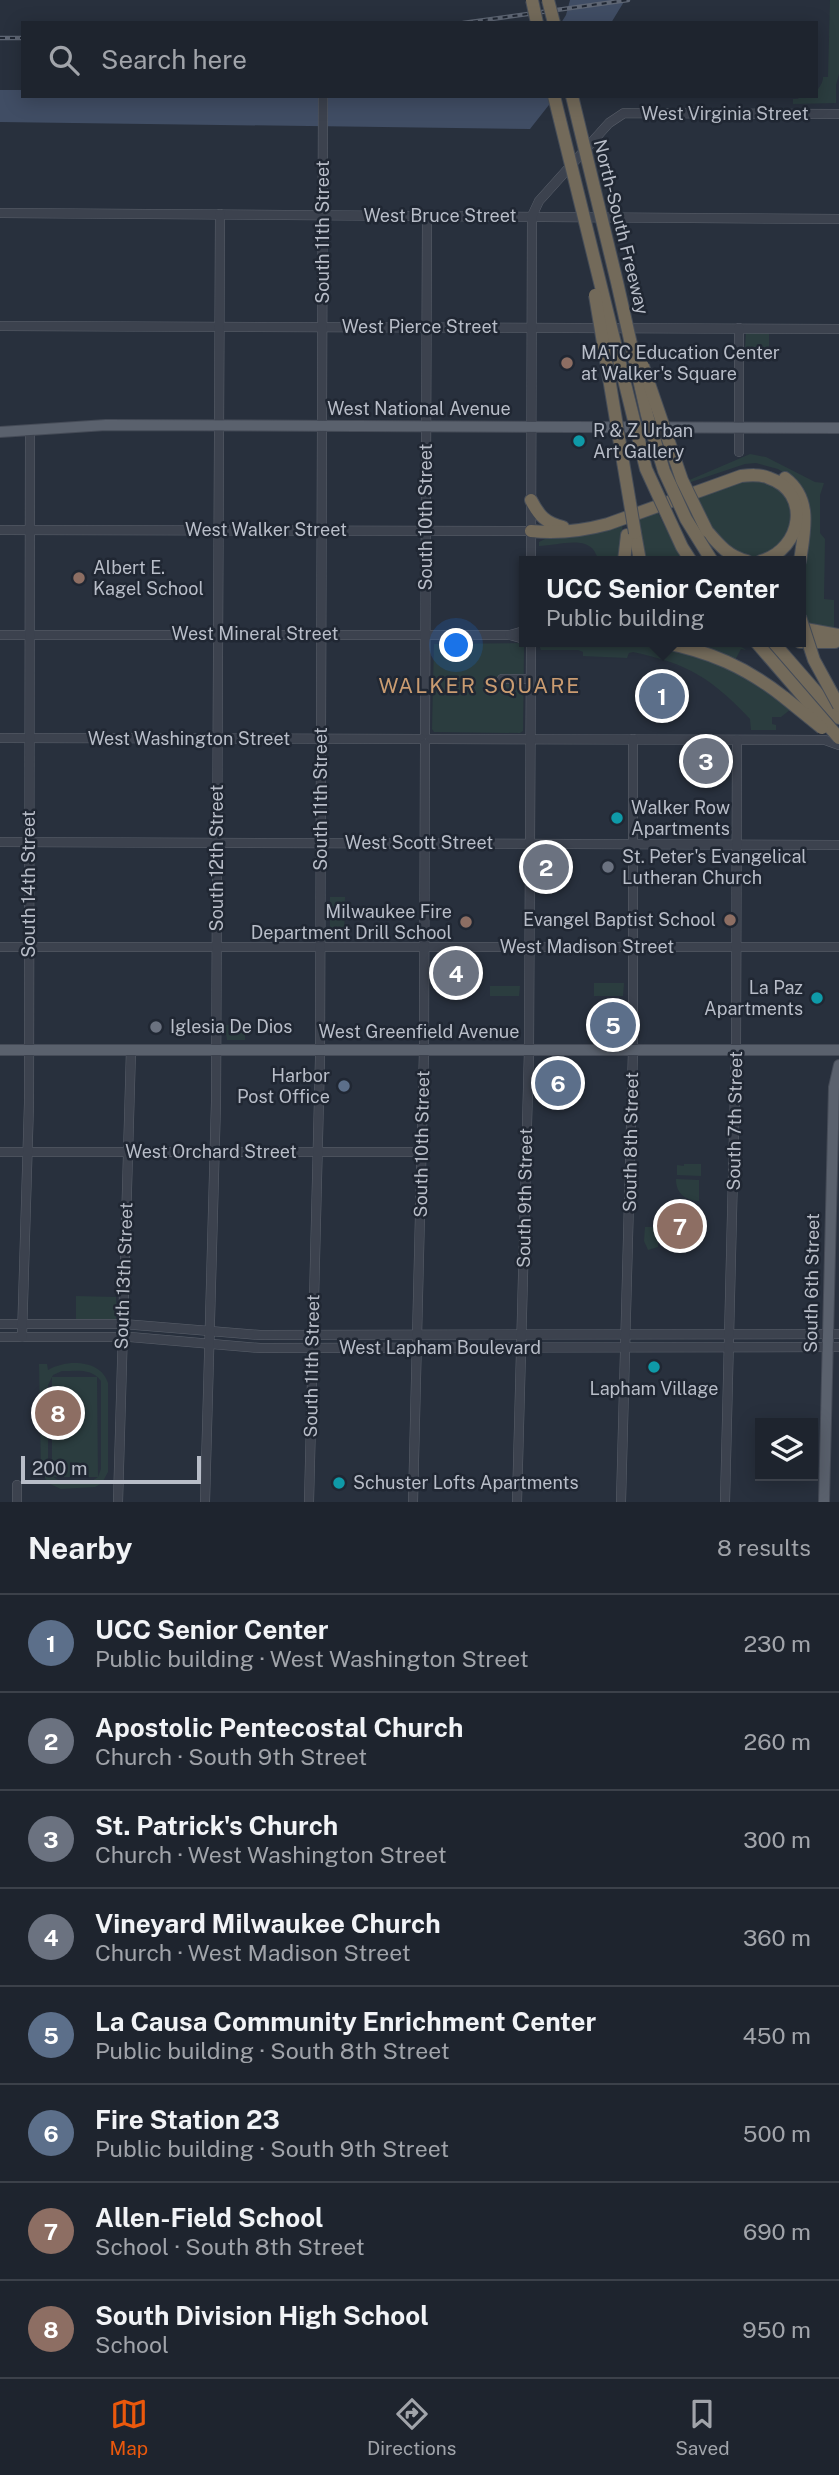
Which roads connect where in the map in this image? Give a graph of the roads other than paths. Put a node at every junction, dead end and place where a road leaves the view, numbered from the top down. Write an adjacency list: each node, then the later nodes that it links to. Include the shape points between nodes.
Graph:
1 (532, 0): 3 (highway, bridge)
2 (548, 0): 4 (highway, bridge)
3 (537, 21)
4 (553, 21)
5 (323, 98): 12 (street, South 11th Street)
6 (554, 98): 9 (highway, North-South Freeway, bridge)
7 (572, 98): 16 (highway, North-South Freeway, bridge)
8 (839, 114): 14 (street, West Virginia Street, via 624,113 609,123 539,201)
9 (580, 208): 42 (highway, bridge); 46 (highway, North-South Freeway, bridge, via 646,469)
10 (0, 213): 11 (street, West Bruce Street)
11 (220, 214): 12 (street, West Bruce Street); 18 (street, South 12th Street)
12 (324, 214): 13 (street, West Bruce Street); 19 (street, South 11th Street)
13 (427, 216): 14 (street, West Bruce Street); 20 (street, South 10th Street)
14 (532, 216): 15 (street, West Bruce Street); 21 (street)
15 (839, 219)
16 (617, 282): 41 (highway, bridge, via 660,421); 47 (highway, North-South Freeway, bridge, via 664,471)
17 (0, 326): 18 (street, West Pierce Street)
18 (219, 326): 19 (street, West Pierce Street); 24 (street, South 12th Street)
19 (323, 327): 20 (street, West Pierce Street); 25 (street, South 11th Street)
20 (427, 327): 21 (street, West Pierce Street); 26 (street, South 10th Street)
21 (531, 327): 22 (street, West Pierce Street); 27 (street)
22 (739, 328): 23 (street, West Pierce Street); 28 (street)
23 (839, 328)
24 (219, 426): 25 (main road, West National Avenue); 30 (main road, West National Avenue); 38 (street, South 12th Street)
25 (322, 426): 26 (main road, West National Avenue); 37 (street, South 11th Street)
26 (426, 427): 27 (main road, West National Avenue); 39 (street, South 10th Street)
27 (531, 427): 28 (main road, West National Avenue); 33 (street)
28 (739, 428): 29 (main road, West National Avenue); 32 (street)
29 (839, 429)
30 (30, 430): 31 (main road, West National Avenue); 36 (street, South 14th Street)
31 (0, 432)
32 (739, 452)
33 (531, 500): 34 (highway, via 542,518); 40 (street)
34 (563, 527): 40 (highway); 51 (highway, via 753,467 778,473 799,493 805,520)
35 (0, 530): 36 (street, West Walker Street)
36 (30, 530): 38 (street, West Walker Street); 56 (street, South 14th Street)
37 (322, 530): 38 (street, West Walker Street); 39 (street, West Walker Street); 57 (street, South 11th Street)
38 (218, 531): 54 (street, South 12th Street)
39 (426, 531): 40 (street, West Walker Street); 58 (street, South 10th Street)
40 (531, 531): 43 (street); 50 (highway, via 587,530 741,476 757,475 784,487 797,513 792,539)
41 (707, 531): 48 (highway); 49 (highway)
42 (631, 534): 44 (highway); 45 (highway)
43 (531, 556)
44 (625, 556)
45 (638, 556)
46 (688, 556)
47 (709, 556)
48 (720, 556)
49 (731, 556)
50 (774, 556)
51 (801, 556)
52 (806, 629): 61 (highway)
53 (519, 632): 59 (street, West Mineral Street)
54 (218, 634): 56 (street, West Mineral Street); 57 (street, West Mineral Street); 78 (street, South 12th Street)
55 (0, 635): 56 (street, West Mineral Street)
56 (30, 635): 73 (street, South 14th Street)
57 (321, 635): 58 (street, West Mineral Street); 74 (street, South 11th Street)
58 (426, 635): 59 (street, West Mineral Street); 75 (street, South 10th Street)
59 (510, 635): 62 (street, West Mineral Street)
60 (806, 635): 70 (highway, bridge)
61 (839, 637): 63 (highway, via 835,642)
62 (519, 638)
63 (806, 642)
64 (531, 647): 69 (street, South 9th Street)
65 (687, 647): 80 (highway, bridge, via 724,659 754,676)
66 (760, 647): 80 (highway, bridge)
67 (777, 647): 71 (highway)
68 (502, 679): 69 (street)
69 (530, 679): 76 (street, South 9th Street)
70 (839, 706)
71 (839, 718)
72 (0, 738): 73 (street, West Washington Street)
73 (29, 738): 78 (street, West Washington Street); 82 (street, South 14th Street)
74 (321, 739): 75 (street, West Washington Street); 78 (street, West Washington Street); 84 (street, South 11th Street)
75 (425, 739): 76 (street, West Washington Street); 85 (street, South 10th Street)
76 (530, 739): 77 (street, West Washington Street); 86 (street, South 9th Street)
77 (633, 739): 79 (street, West Washington Street); 87 (street, South 8th Street)
78 (217, 740): 83 (street, South 12th Street)
79 (737, 740): 80 (street, West Washington Street); 88 (street, South 7th Street)
80 (839, 740)
81 (0, 842): 82 (street, West Scott Street)
82 (29, 842): 83 (street, West Scott Street); 93 (street, South 14th Street)
83 (217, 843): 84 (street, West Scott Street); 90 (street, South 12th Street)
84 (321, 843): 85 (street, West Scott Street); 94 (street, South 11th Street)
85 (425, 844): 86 (street, West Scott Street); 91 (street, South 10th Street)
86 (531, 844): 87 (street, West Scott Street); 95 (street, South 9th Street)
87 (634, 844): 88 (street, West Scott Street); 96 (street, South 8th Street)
88 (737, 844): 89 (street, West Scott Street); 97 (street, South 7th Street)
89 (839, 845)
90 (217, 946): 93 (street, West Madison Street); 94 (street, West Madison Street); 102 (street, South 12th Street)
91 (425, 946): 94 (street, West Madison Street); 95 (street, West Madison Street); 104 (street, South 10th Street)
92 (0, 947): 93 (street, West Madison Street)
93 (30, 947): 100 (street, South 14th Street)
94 (320, 947): 103 (street, South 11th Street)
95 (530, 947): 96 (street, West Madison Street); 105 (street, South 9th Street)
96 (633, 947): 97 (street, West Madison Street); 106 (street, South 8th Street)
97 (737, 947): 98 (street, West Madison Street); 107 (street, South 7th Street)
98 (839, 947)
99 (0, 1050): 100 (main road, West Greenfield Avenue)
100 (29, 1050): 101 (main road, West Greenfield Avenue); 112 (street, South 14th Street)
101 (131, 1050): 102 (main road, West Greenfield Avenue); 113 (street, South 13th Street)
102 (216, 1050): 103 (main road, West Greenfield Avenue); 114 (street, South 12th Street)
103 (320, 1050): 104 (main road, West Greenfield Avenue); 115 (street, South 11th Street)
104 (424, 1050): 105 (main road, West Greenfield Avenue); 116 (street, South 10th Street)
105 (529, 1050): 106 (main road, West Greenfield Avenue); 122 (street, South 9th Street)
106 (633, 1050): 107 (main road, West Greenfield Avenue); 123 (street, South 8th Street)
107 (736, 1050): 108 (main road, West Greenfield Avenue); 124 (street, South 7th Street)
108 (839, 1050)
109 (839, 1065): 110 (main road, South 6th Street, via 834,1087)
110 (836, 1151): 121 (main road, South 6th Street)
111 (0, 1152): 112 (street, West Orchard Street)
112 (28, 1152): 113 (street, West Orchard Street); 118 (street, South 14th Street)
113 (129, 1152): 114 (street, West Orchard Street); 119 (street, South 13th Street)
114 (215, 1152): 115 (street, West Orchard Street); 120 (street, South 12th Street)
115 (317, 1152): 116 (street, West Orchard Street); 125 (street, South 11th Street)
116 (422, 1152): 126 (street, South 10th Street)
117 (0, 1324): 118 (street, West Lapham Boulevard)
118 (23, 1324): 119 (street, West Lapham Boulevard); 128 (street, South 14th Street)
119 (122, 1324): 120 (street, West Lapham Boulevard); 129 (street, South 13th Street)
120 (210, 1331): 125 (street, West Lapham Boulevard); 130 (street, South 12th Street)
121 (834, 1334): 124 (street, West Lapham Boulevard); 131 (main road, South 6th Street)
122 (522, 1335): 123 (street, West Lapham Boulevard); 126 (street, West Lapham Boulevard); 134 (street, South 9th Street)
123 (625, 1335): 124 (street, West Lapham Boulevard); 136 (street, South 8th Street)
124 (730, 1335): 135 (street, South 7th Street)
125 (313, 1336): 126 (street, West Lapham Boulevard); 132 (street, South 11th Street)
126 (418, 1336): 133 (street, South 10th Street)
127 (0, 1337): 128 (street, West Lapham Boulevard)
128 (22, 1337): 129 (street, West Lapham Boulevard)
129 (122, 1337): 130 (street, West Lapham Boulevard); 139 (street, South 13th Street)
130 (209, 1343): 132 (street, West Lapham Boulevard); 140 (street, South 12th Street)
131 (834, 1347): 135 (street, West Lapham Boulevard); 146 (main road, South 6th Street)
132 (313, 1348): 133 (street, West Lapham Boulevard); 141 (street, South 11th Street)
133 (417, 1348): 134 (street, West Lapham Boulevard); 142 (street, South 10th Street)
134 (521, 1348): 136 (street, West Lapham Boulevard); 143 (street, South 9th Street)
135 (729, 1348): 136 (street, West Lapham Boulevard); 145 (street, South 7th Street)
136 (625, 1349): 144 (street, South 8th Street)
137 (17, 1485): 138 (street)
138 (17, 1502)
139 (118, 1502)
140 (205, 1502)
141 (309, 1502)
142 (413, 1502)
143 (517, 1502)
144 (621, 1502)
145 (725, 1502)
146 (824, 1502)

